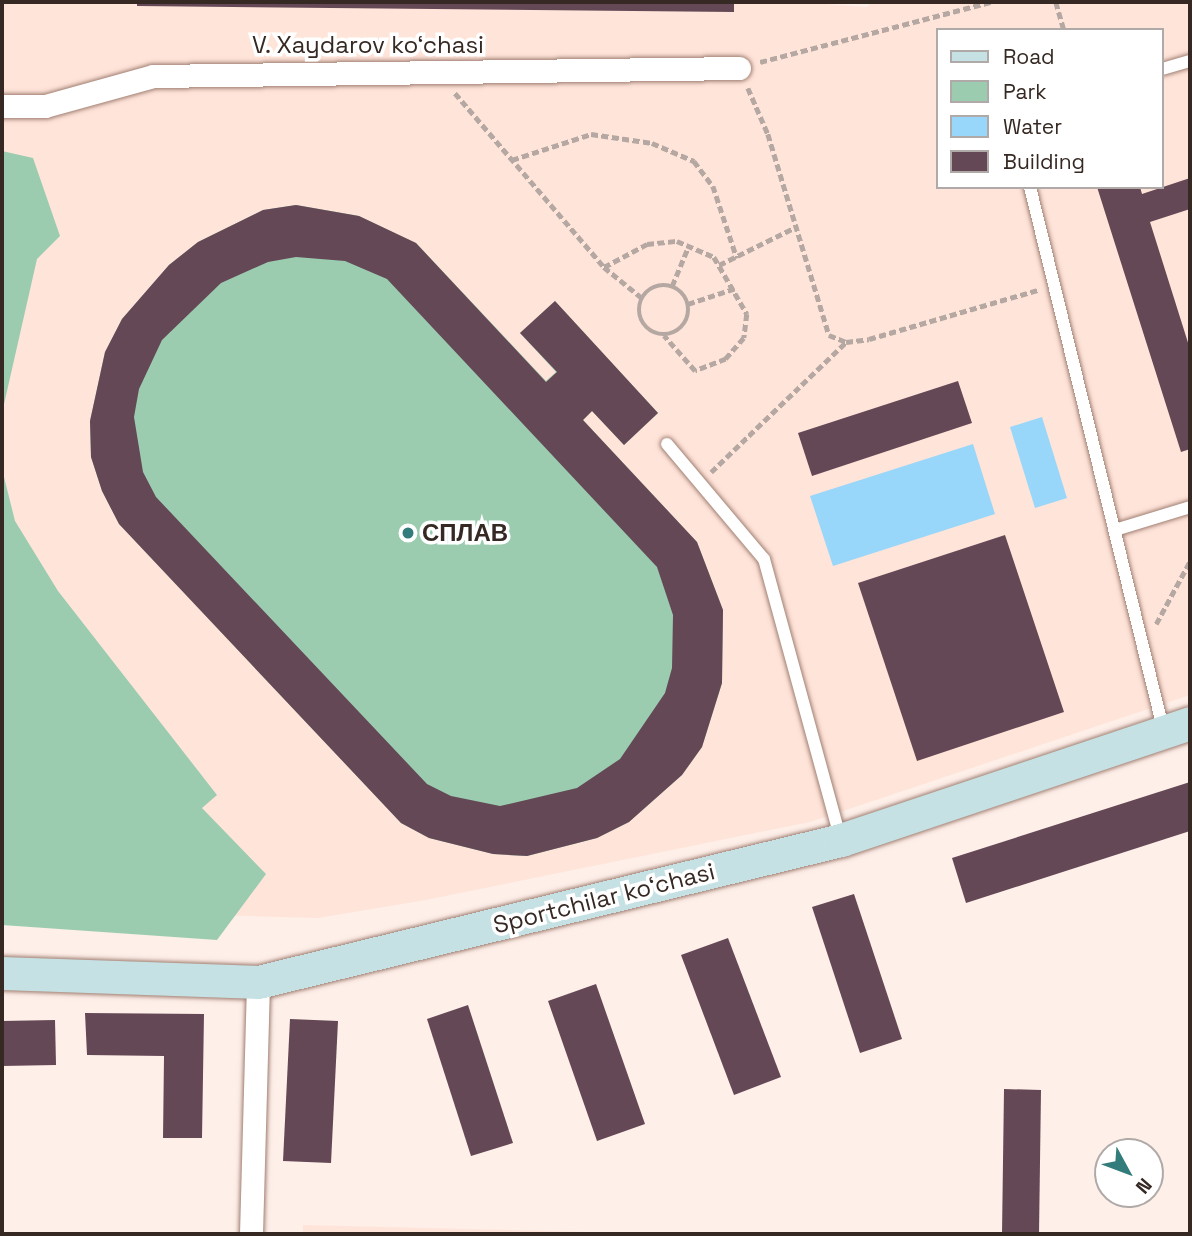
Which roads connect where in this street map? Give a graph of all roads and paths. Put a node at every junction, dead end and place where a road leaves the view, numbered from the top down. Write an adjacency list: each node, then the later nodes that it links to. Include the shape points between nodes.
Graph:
1 (990, 2): 5 (path)
2 (1056, 2): 3 (path)
3 (1063, 28)
4 (1190, 61): 6 (lane)
5 (739, 68): 7 (street, V. Xaydarov ko‘chasi); 11 (path)
6 (1164, 68)
7 (436, 71): 8 (street, V. Xaydarov ko‘chasi, via 153,76 45,106); 9 (path)
8 (2, 106)
9 (513, 160): 13 (path, via 591,134 652,143 694,161 713,187); 15 (path)
10 (1030, 189): 17 (lane)
11 (798, 226): 13 (path); 22 (path, via 829,335)
12 (689, 245): 14 (path); 15 (path, via 647,244); 16 (path)
13 (737, 258): 14 (path)
14 (719, 265): 18 (path)
15 (604, 267): 19 (path)
16 (673, 286): 19 (path, via 655,286); 20 (path)
17 (1052, 286): 22 (path); 26 (lane)
18 (736, 289): 20 (path); 21 (path, via 747,314 744,338 726,359 695,371)
19 (642, 298): 21 (path, via 642,323)
20 (688, 304): 21 (path, via 685,323)
21 (664, 336)
22 (846, 342): 24 (path)
23 (667, 444): 24 (lane)
24 (700, 482): 30 (lane, via 764,559)
25 (1190, 507): 26 (lane)
26 (1115, 530): 28 (lane)
27 (1190, 561): 28 (path)
28 (1144, 649): 29 (lane)
29 (1177, 728): 30 (street, Sportchilar ko‘chasi)
30 (841, 841): 32 (street, Sportchilar ko‘chasi)
31 (2, 972): 32 (street, Sportchilar ko‘chasi)
32 (258, 982): 33 (street)
33 (251, 1234)

